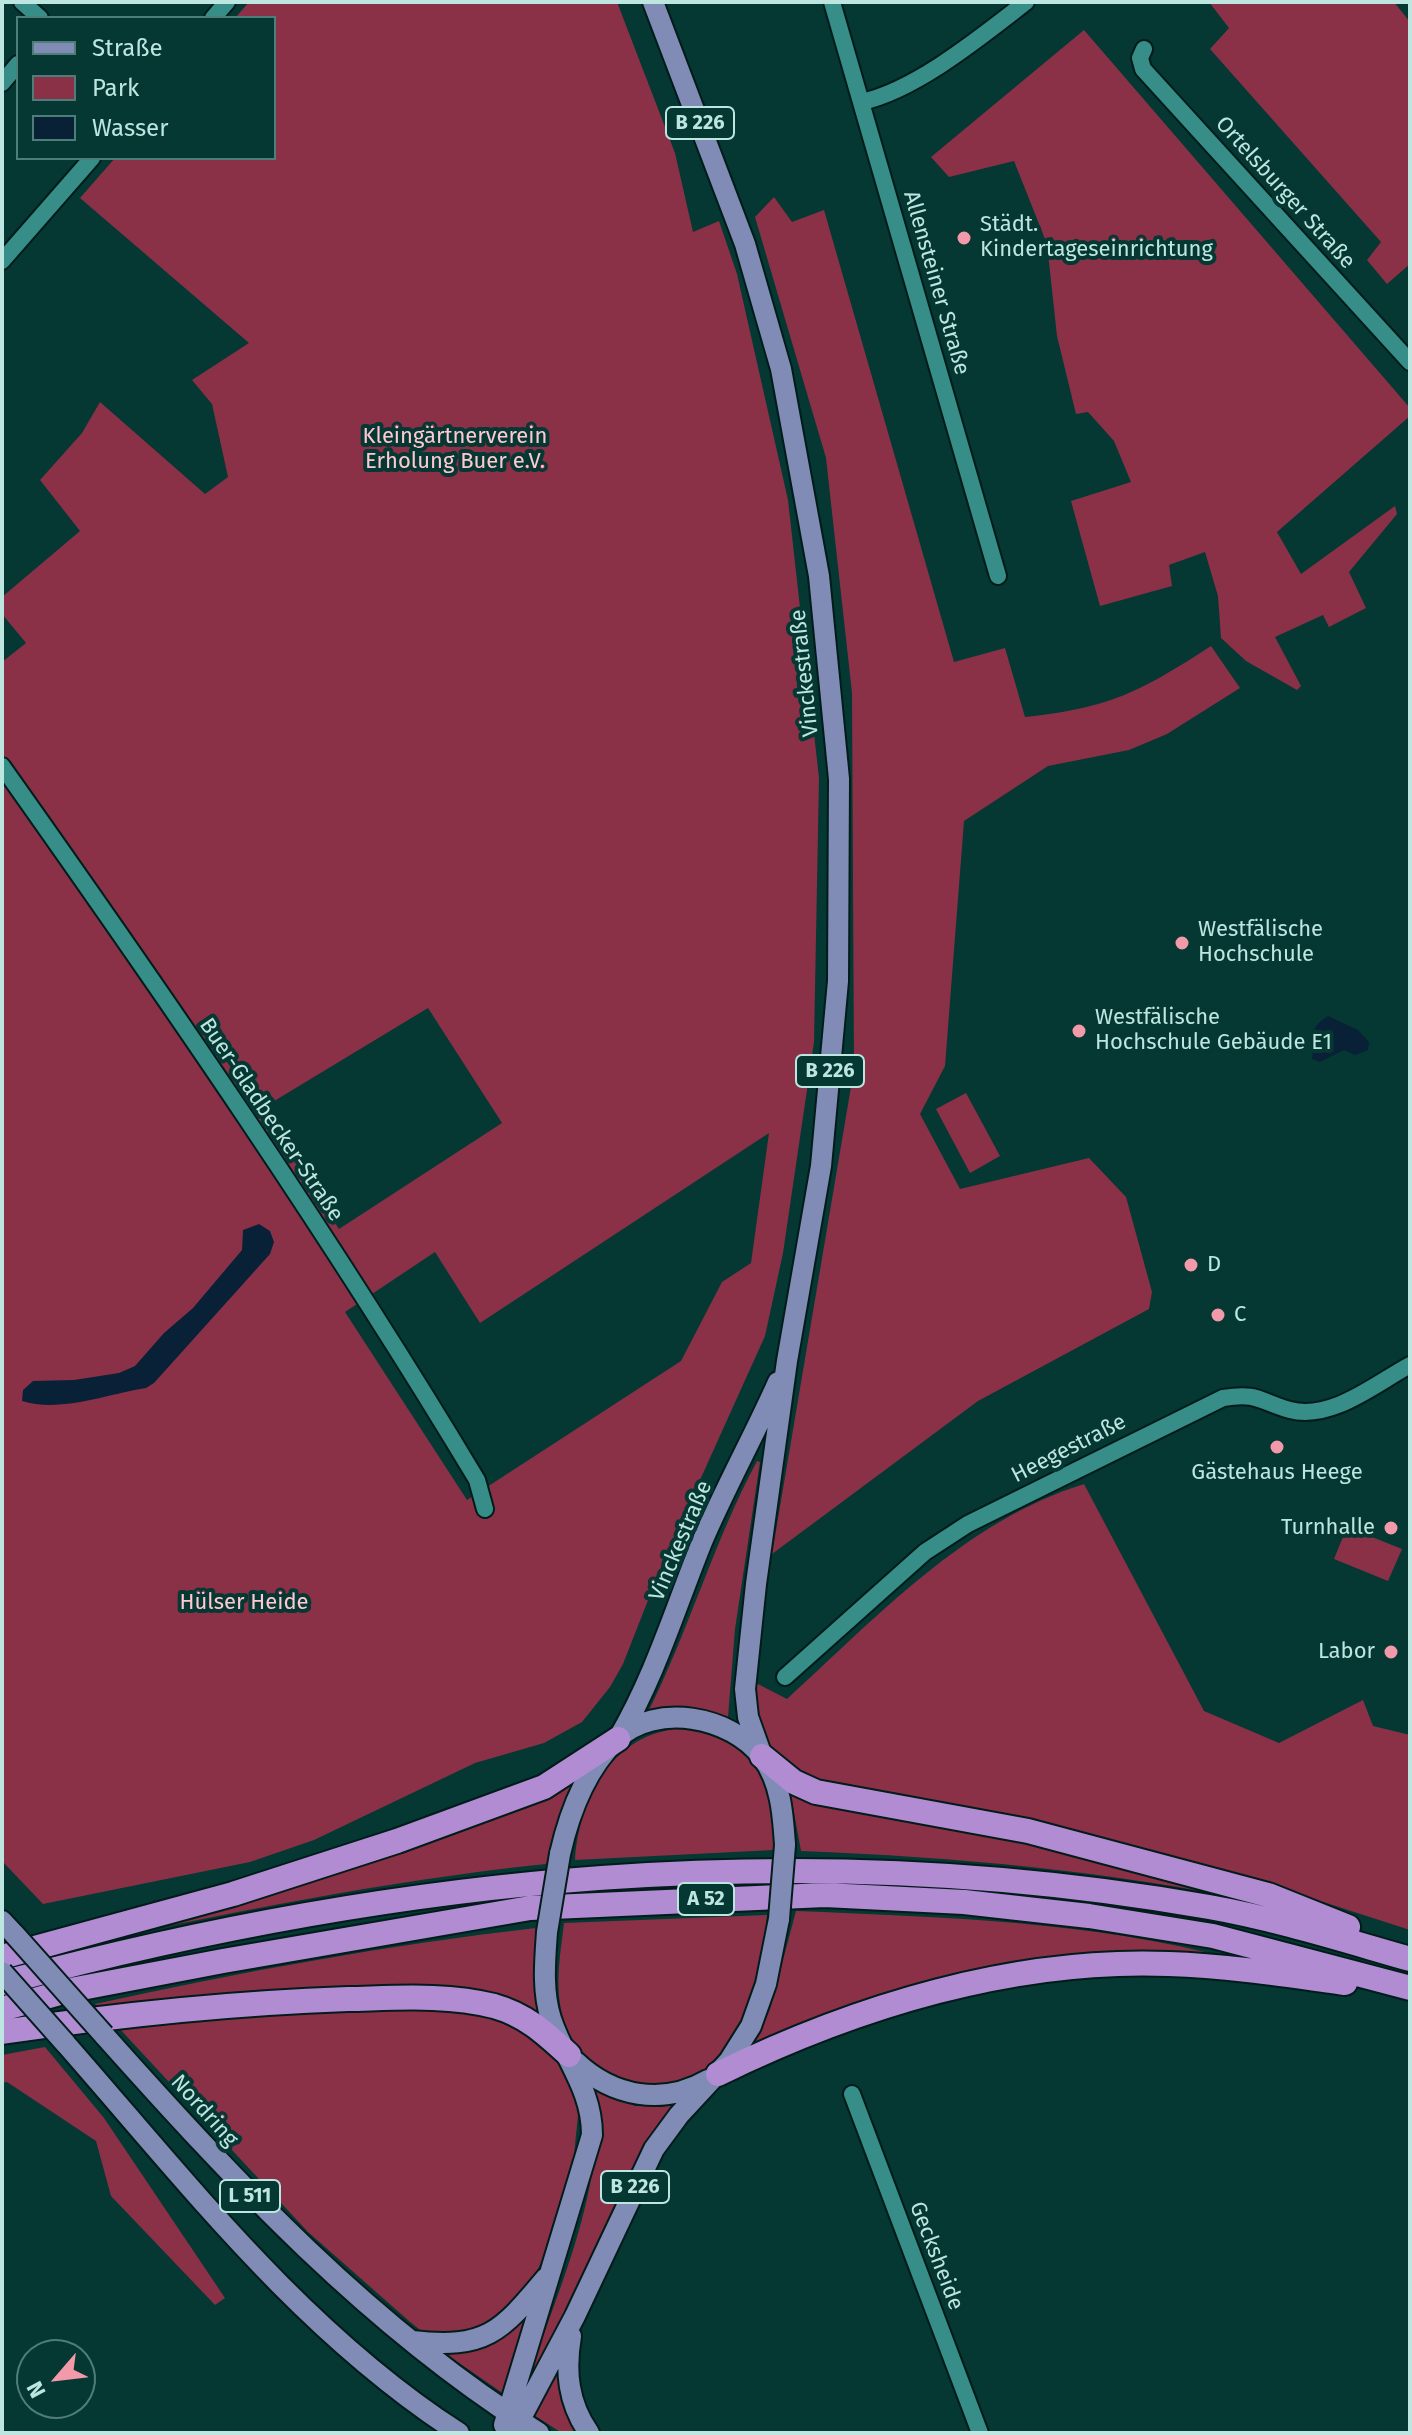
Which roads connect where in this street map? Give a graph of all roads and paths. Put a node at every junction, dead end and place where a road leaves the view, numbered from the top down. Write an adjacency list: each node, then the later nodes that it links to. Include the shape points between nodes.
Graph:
1 (22, 2): 5 (street)
2 (653, 2): 15 (main road, Vinckestraße / B 226, via 745,244 781,369 806,490 830,669 839,779 838,981 821,1166)
3 (832, 2): 9 (street, Allensteiner Straße)
4 (1026, 2): 9 (street, via 939,63 879,98)
5 (38, 16)
6 (1144, 49): 12 (street, Ortelsburger Straße, via 1143,69)
7 (16, 66): 8 (street)
8 (2, 83)
9 (861, 102): 13 (street, Allensteiner Straße)
10 (90, 160): 11 (street)
11 (2, 261)
12 (1410, 362)
13 (998, 576)
14 (2, 766): 17 (street, Buer-Gladbecker-Straße, via 321,1233 469,1467)
15 (787, 1361): 19 (main road, Vinckestraße / B 226, via 715,1512 660,1656); 20 (main road, Vinckestraße / B 226, via 745,1689)
16 (1410, 1365): 18 (street, Heegestraße, via 1318,1413 1289,1410 1264,1398 1223,1398 1065,1474 925,1552)
17 (485, 1509)
18 (785, 1677)
19 (618, 1739): 20 (main road, via 663,1720 696,1719 724,1728); 23 (highway, via 544,1787 397,1841 233,1894); 30 (main road, B 226, bridge, via 578,1798 560,1854 547,1932 549,2006)
20 (762, 1756): 22 (highway, via 816,1792 1028,1831 1268,1895); 31 (main road, B 226, bridge, via 776,1785 785,1845 779,1919 761,2002 740,2047)
21 (8, 1928): 35 (main road, Nordring / L 511, bridge, via 269,2215)
22 (1410, 1952)
23 (2, 1957)
24 (1410, 1959): 26 (highway, A 52, via 1277,1921 1091,1889 906,1871 768,1868 539,1880 374,1904)
25 (2, 1972): 37 (main road, L 511, bridge, via 230,2233 313,2318)
26 (2, 1983)
27 (1410, 1990): 28 (highway, A 52, via 1213,1936 964,1902 825,1895 530,1908 71,1990); 31 (highway, via 1168,1964 1064,1969 949,1987 824,2028)
28 (2, 2009)
29 (2, 2032): 30 (highway, via 136,2012 254,2002 448,1999 494,2006 535,2022)
30 (569, 2055): 31 (main road, via 600,2082 639,2094 670,2094); 33 (main road, B 226, via 588,2099 592,2135)
31 (718, 2074): 34 (main road, B 226, via 654,2149)
32 (852, 2094): 39 (street, Gecksheide)
33 (552, 2272): 35 (main road, via 511,2318 483,2338 462,2344); 36 (main road, B 226)
34 (575, 2316): 36 (main road, B 226); 38 (main road, via 568,2382)
35 (411, 2341): 36 (main road, Nordring / L 511)
36 (516, 2427)
37 (459, 2433)
38 (589, 2433)
39 (980, 2433)

